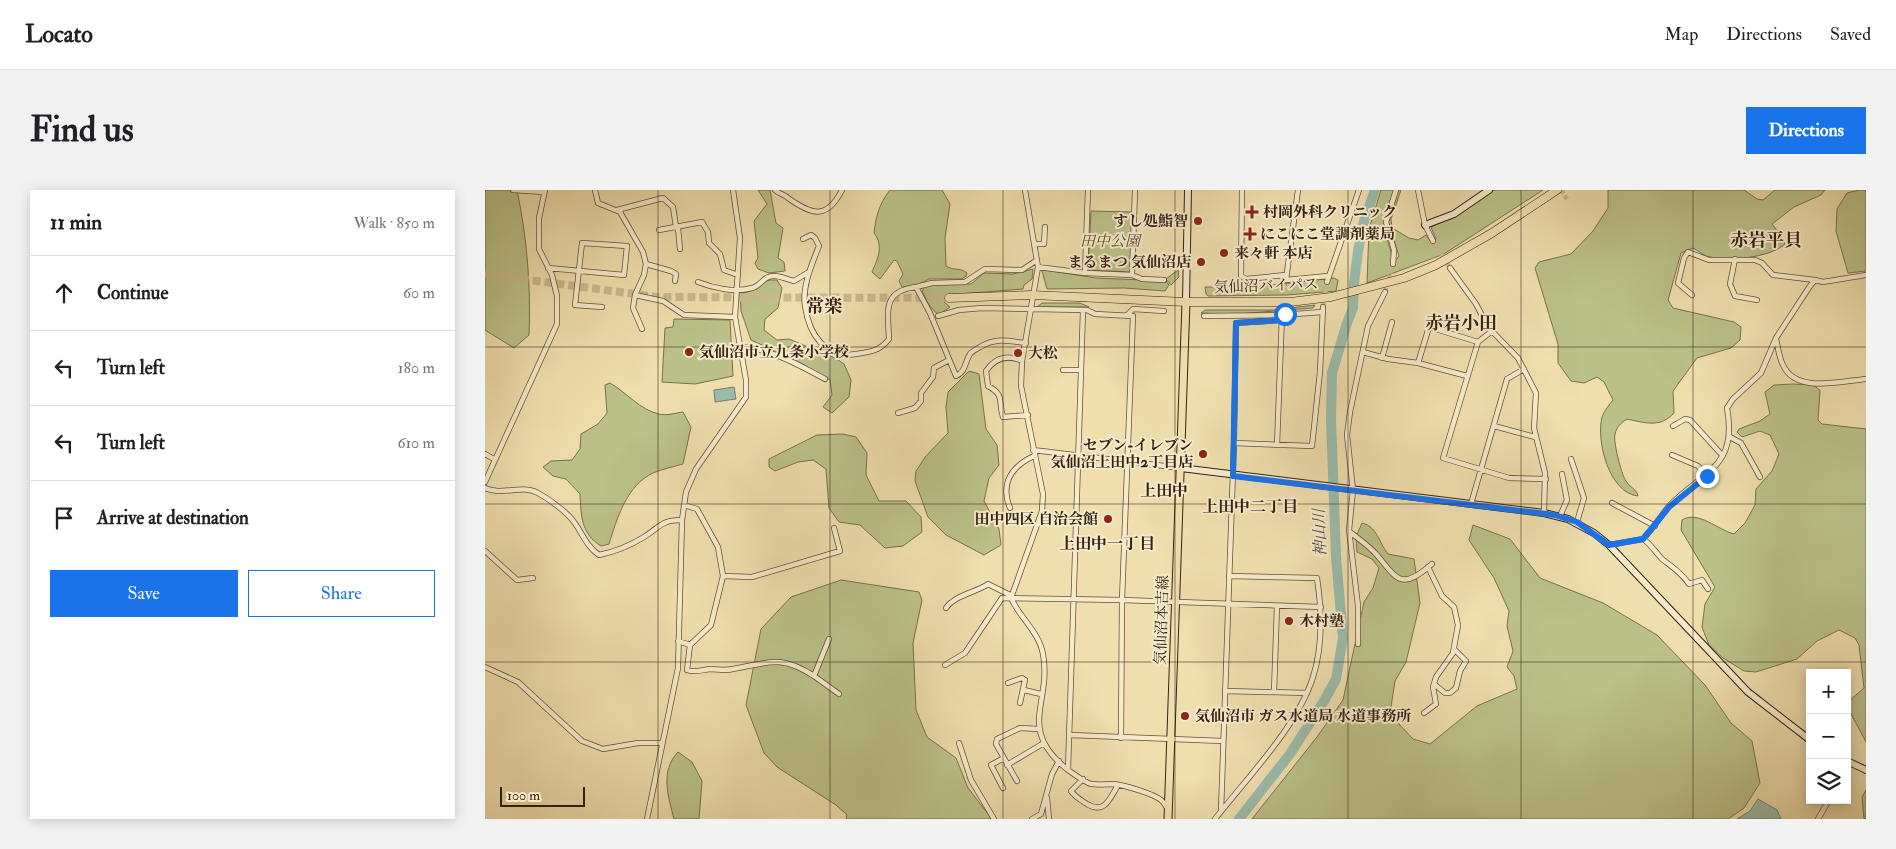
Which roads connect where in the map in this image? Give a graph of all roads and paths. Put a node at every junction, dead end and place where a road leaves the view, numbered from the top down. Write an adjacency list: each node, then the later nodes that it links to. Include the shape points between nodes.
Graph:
1 (513, 190): 17 (street)
2 (595, 190): 18 (street, via 598,203)
3 (733, 190): 37 (street, via 740,238)
4 (775, 190): 5 (street, via 804,209 818,211 828,210 835,204)
5 (842, 190)
6 (1025, 190): 25 (street)
7 (1088, 190): 36 (street)
8 (1135, 190): 38 (street)
9 (1188, 190): 55 (street)
10 (1242, 190): 39 (street, via 1241,276 1246,279)
11 (1299, 190): 39 (street)
12 (1359, 190): 41 (street)
13 (1396, 190): 30 (street, via 1386,222 1394,250)
14 (1418, 190): 19 (street)
15 (1489, 190): 19 (street, via 1454,214)
16 (1557, 190): 55 (highway, 気仙沼バイパス, via 1464,251 1405,278 1331,297 1290,302)
17 (544, 191): 32 (street, via 539,218 539,249)
18 (617, 210): 20 (street, via 663,198 673,207); 29 (street, via 637,240)
19 (1425, 225): 24 (street)
20 (676, 226): 22 (street); 26 (street, via 679,228); 37 (street, via 702,222 708,232 709,243 720,254 724,270)
21 (1045, 227): 25 (street, via 1044,244)
22 (659, 230)
23 (803, 239): 35 (street, via 811,235 819,246)
24 (1433, 241)
25 (1036, 244): 28 (street)
26 (680, 249)
27 (1735, 259): 43 (street, via 1762,263 1773,275); 52 (street, via 1709,260 1688,252 1678,283); 54 (street, via 1730,284 1735,296)
28 (1037, 260): 31 (street); 47 (street, via 1022,270 985,269 965,282 932,282)
29 (646, 264): 44 (street, via 677,274); 50 (street)
30 (1393, 264)
31 (1038, 267): 36 (street); 51 (street)
32 (547, 268): 34 (street); 98 (street, via 557,296 557,324)
33 (1450, 268): 68 (street)
34 (578, 271): 34 (street, via 624,276 627,246 582,243); 56 (street, via 575,305)
35 (809, 272): 47 (street, via 805,305 816,337 829,352 845,356 878,350 885,344 889,338 888,308 893,295 903,289); 48 (street, via 794,281 777,275 766,278 753,288)
36 (1085, 273): 38 (street)
37 (738, 275): 48 (street)
38 (1132, 275): 42 (street, via 1141,279)
39 (1285, 275): 41 (street, via 1287,281)
40 (1866, 275): 43 (street, via 1823,282)
41 (1328, 276): 46 (street)
42 (1164, 280)
43 (1815, 280): 69 (street)
44 (675, 282)
45 (697, 282): 48 (street)
46 (1327, 282)
47 (916, 288): 75 (street)
48 (737, 289): 64 (street)
49 (1385, 292): 73 (street, via 1368,326)
50 (635, 295): 64 (street, via 663,301 684,315); 67 (street, via 633,308)
51 (1032, 295): 53 (highway, 気仙沼バイパス); 55 (highway, 気仙沼バイパス); 57 (street)
52 (1692, 295)
53 (949, 298)
54 (1757, 300)
55 (1186, 302): 101 (main road, 気仙沼本吉線)
56 (602, 307)
57 (1030, 310): 58 (street); 61 (street, via 982,308); 71 (street)
58 (1083, 310): 62 (street); 80 (street)
59 (1164, 311): 62 (street, via 1133,309)
60 (1282, 315): 63 (street); 65 (street); 91 (street, via 1323,310 1312,446)
61 (938, 316)
62 (1126, 316): 100 (street, via 1133,316)
63 (1204, 316)
64 (735, 317): 72 (street)
65 (1282, 320): 90 (street, via 1236,323); 91 (street)
66 (1392, 322): 74 (street)
67 (642, 329)
68 (1491, 331): 70 (street); 78 (street, via 1514,353)
69 (1776, 338): 83 (street, via 1783,366 1794,380 1812,384); 89 (street, via 1761,373 1727,408)
70 (1478, 342): 77 (street, via 1429,327); 81 (street)
71 (1025, 343): 75 (street, via 991,340 971,353 965,367 956,376); 76 (street)
72 (740, 347): 82 (street, via 755,347 803,366); 113 (street, via 746,397 696,469)
73 (1363, 352): 74 (street); 110 (street, via 1347,436)
74 (1382, 358): 77 (street)
75 (949, 360): 84 (street, via 934,368 933,377 915,408)
76 (1022, 361): 85 (street, via 1021,386); 85 (street, via 1005,357 991,364 986,371 988,386 1001,396 1003,417)
77 (1418, 363): 81 (street)
78 (1524, 369): 86 (street, via 1507,379); 88 (street, via 1536,392)
79 (1063, 370): 80 (street)
80 (1081, 370): 96 (street)
81 (1467, 376): 102 (street, via 1443,458)
82 (825, 379)
83 (1866, 379)
84 (898, 413)
85 (1028, 415): 92 (street)
86 (1493, 426): 88 (street); 102 (street)
87 (1673, 426): 97 (street, via 1685,419 1690,420)
88 (1535, 437): 107 (street)
89 (1730, 437): 97 (street); 106 (street, via 1741,444)
90 (1234, 443): 91 (street); 104 (street)
91 (1277, 445)
92 (1033, 450): 95 (street); 96 (street)
93 (485, 454): 98 (street)
94 (1672, 455): 105 (street, via 1698,466)
95 (1034, 456): 114 (street, via 1023,461 1009,476 1006,488); 129 (street, via 1043,494 1042,511)
96 (1078, 456): 100 (street); 130 (street)
97 (1721, 456): 105 (street)
98 (495, 459): 108 (street)
99 (1571, 459): 118 (street, via 1584,498)
100 (1126, 462): 101 (street); 131 (street)
101 (1181, 468): 104 (street); 132 (main road, 気仙沼本吉線)
102 (1481, 470): 107 (street, via 1509,478); 112 (street)
103 (1562, 474): 116 (street, via 1567,500)
104 (1233, 476): 110 (street); 126 (street)
105 (1707, 476): 119 (street, via 1669,507)
106 (1760, 478)
107 (1546, 480): 115 (street)
108 (485, 482)
109 (485, 488): 117 (street, via 506,492 526,489 537,493 572,519 590,548 599,555 644,536 668,520)
110 (1351, 490): 112 (street); 121 (street)
111 (1612, 503): 119 (street)
112 (1471, 504): 115 (street)
113 (684, 505): 117 (street); 125 (street, via 697,509 712,533)
114 (1010, 508)
115 (1544, 513): 116 (street)
116 (1560, 516): 118 (street)
117 (682, 520): 138 (street)
118 (1577, 522): 123 (street)
119 (1655, 526): 122 (street)
120 (834, 528): 125 (street, via 841,552 752,577)
121 (1350, 532): 139 (street); 141 (street, via 1376,554 1391,575 1398,578 1413,578 1430,565 1442,596 1454,607 1457,616)
122 (1643, 539): 123 (street); 128 (street, via 1689,584 1702,580)
123 (1609, 545): 157 (street, via 1748,692)
124 (485, 551): 127 (street, via 517,580)
125 (723, 576): 140 (street, via 711,625)
126 (1229, 576): 133 (street); 135 (street, via 1317,578)
127 (533, 578)
128 (1708, 589)
129 (1011, 597): 130 (street); 136 (street, via 988,584 952,601); 142 (street, via 1002,598 965,653); 152 (street, via 1039,640 1044,671)
130 (1073, 599): 131 (street); 156 (street)
131 (1122, 600): 132 (street); 158 (street)
132 (1176, 602): 133 (street); 159 (main road, 気仙沼本吉線)
133 (1228, 605): 134 (street); 148 (street)
134 (1277, 606): 135 (street); 149 (street)
135 (1321, 607): 150 (street, via 1314,677)
136 (946, 608)
137 (829, 639): 144 (street)
138 (678, 641): 140 (street); 161 (street, via 674,692)
139 (1358, 644)
140 (690, 645): 144 (street, via 686,666 693,672 730,670 770,661 787,663)
141 (1454, 649): 146 (street); 146 (street, via 1466,660 1456,688 1445,693)
142 (945, 665)
143 (485, 667): 161 (street, via 518,682 582,740 603,749)
144 (814, 676): 151 (street)
145 (1008, 683): 147 (street, via 1022,678 1025,680)
146 (1434, 684): 154 (street, via 1436,704)
147 (1024, 690): 152 (street); 153 (street)
148 (1225, 691): 149 (street); 160 (street)
149 (1274, 692): 150 (street)
150 (1307, 693): 177 (street, via 1290,723)
151 (839, 694)
152 (1041, 694): 155 (street)
153 (1020, 703)
154 (1424, 713)
155 (1039, 729): 163 (street); 164 (street, via 1020,728 997,739 996,744)
156 (1070, 735): 158 (street); 168 (street)
157 (1806, 737)
158 (1121, 738): 159 (street)
159 (1172, 738): 160 (street); 176 (main road, 気仙沼本吉線)
160 (1223, 741): 177 (street)
161 (661, 743): 178 (street)
162 (959, 743): 179 (street, via 971,780)
163 (1044, 743): 165 (street); 167 (street)
164 (1004, 758): 167 (street); 173 (street, via 991,765)
165 (1059, 761): 168 (street); 174 (street, via 1052,774)
166 (1851, 763): 169 (street)
167 (1007, 765): 171 (street)
168 (1068, 770): 170 (street)
169 (1866, 770)
170 (1083, 779): 172 (street, via 1090,784); 172 (street, via 1071,791 1093,808 1105,806)
171 (1017, 781)
172 (1118, 785): 176 (street, via 1162,800)
173 (1003, 788)
174 (1047, 797): 180 (street, via 1041,814); 181 (street)
175 (1827, 804): 184 (street)
176 (1168, 810): 182 (main road, 気仙沼本吉線)
177 (1221, 811): 183 (street)
178 (647, 819)
179 (995, 819)
180 (1032, 819)
181 (1049, 819)
182 (1168, 819)
183 (1215, 819)
184 (1818, 819)

